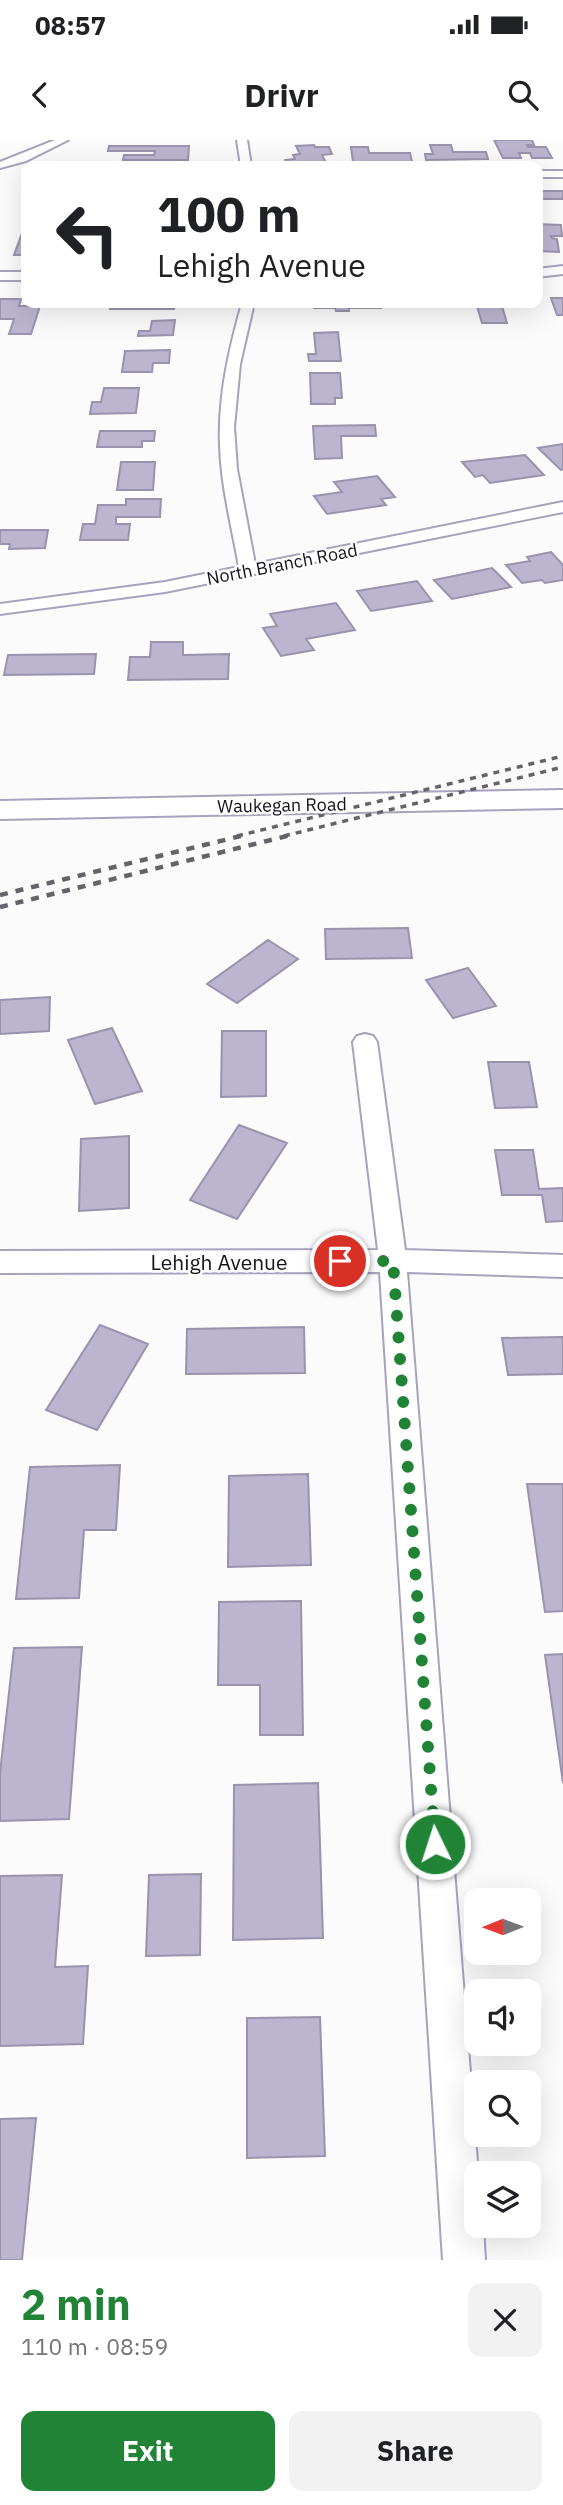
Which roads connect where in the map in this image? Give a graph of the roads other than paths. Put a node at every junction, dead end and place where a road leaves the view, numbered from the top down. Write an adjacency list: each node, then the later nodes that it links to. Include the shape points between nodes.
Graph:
1 (63, 140): 3 (street)
2 (242, 140): 5 (street)
3 (27, 154): 4 (street); 6 (street)
4 (0, 156)
5 (245, 161)
6 (0, 165)
7 (543, 174): 8 (street)
8 (563, 174)
9 (563, 270): 10 (street)
10 (543, 272)
11 (0, 276): 12 (street)
12 (21, 276)
13 (247, 308): 15 (street, via 234,358 227,432)
14 (563, 507): 15 (street, North Branch Road)
15 (248, 571): 16 (street, North Branch Road)
16 (0, 609)
17 (563, 799): 18 (main road, Waukegan Road)
18 (0, 810)
19 (365, 1042): 20 (street)
20 (393, 1261): 21 (street, Lehigh Avenue); 22 (street, Lehigh Avenue); 23 (street)
21 (0, 1262)
22 (563, 1266)
23 (464, 2260)

